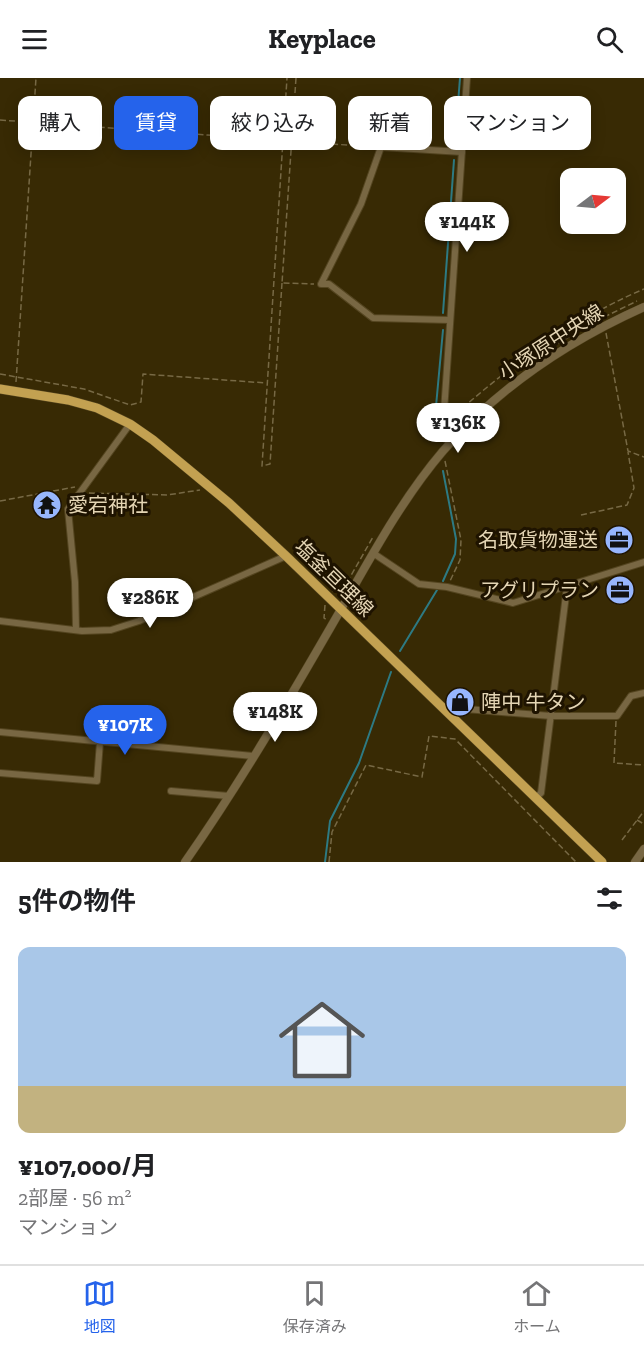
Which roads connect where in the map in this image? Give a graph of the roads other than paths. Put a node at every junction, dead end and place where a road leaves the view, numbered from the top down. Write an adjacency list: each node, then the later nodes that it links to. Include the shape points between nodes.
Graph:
1 (467, 78): 2 (street)
2 (462, 152): 4 (street); 4 (street, via 381,147 361,204 321,284 329,284 373,318)
3 (644, 307): 7 (street, 小塚原中央線, via 605,324 538,366 495,399)
4 (450, 320): 7 (street, via 443,426 444,438)
5 (0, 389): 6 (main road, 塩釜亘理線, via 87,405)
6 (130, 424): 9 (main road, 塩釜亘理線, via 229,503); 14 (street, via 68,509)
7 (451, 443): 8 (street, 小塚原中央線)
8 (373, 553): 11 (street, via 419,584 513,603); 12 (street, 小塚原中央線)
9 (286, 556): 12 (main road, 塩釜亘理線); 14 (street, via 140,621 111,630)
10 (644, 562): 11 (street)
11 (567, 587): 17 (street)
12 (341, 609): 16 (main road, 塩釜亘理線); 20 (street, 小塚原中央線)
13 (0, 621): 14 (street)
14 (76, 630)
15 (644, 693): 17 (street, via 631,696 617,716)
16 (449, 714): 17 (street, via 454,708); 24 (main road, 塩釜亘理線)
17 (551, 716): 24 (street, via 541,793)
18 (0, 732): 19 (street)
19 (100, 742): 20 (street); 21 (street, via 97,781)
20 (253, 756): 23 (street, 小塚原中央線)
21 (0, 773)
22 (171, 790): 23 (street)
23 (229, 796): 26 (street, 小塚原中央線)
24 (535, 798): 27 (main road, 塩釜亘理線)
25 (644, 849): 28 (street)
26 (185, 862)
27 (602, 862)
28 (635, 862)

